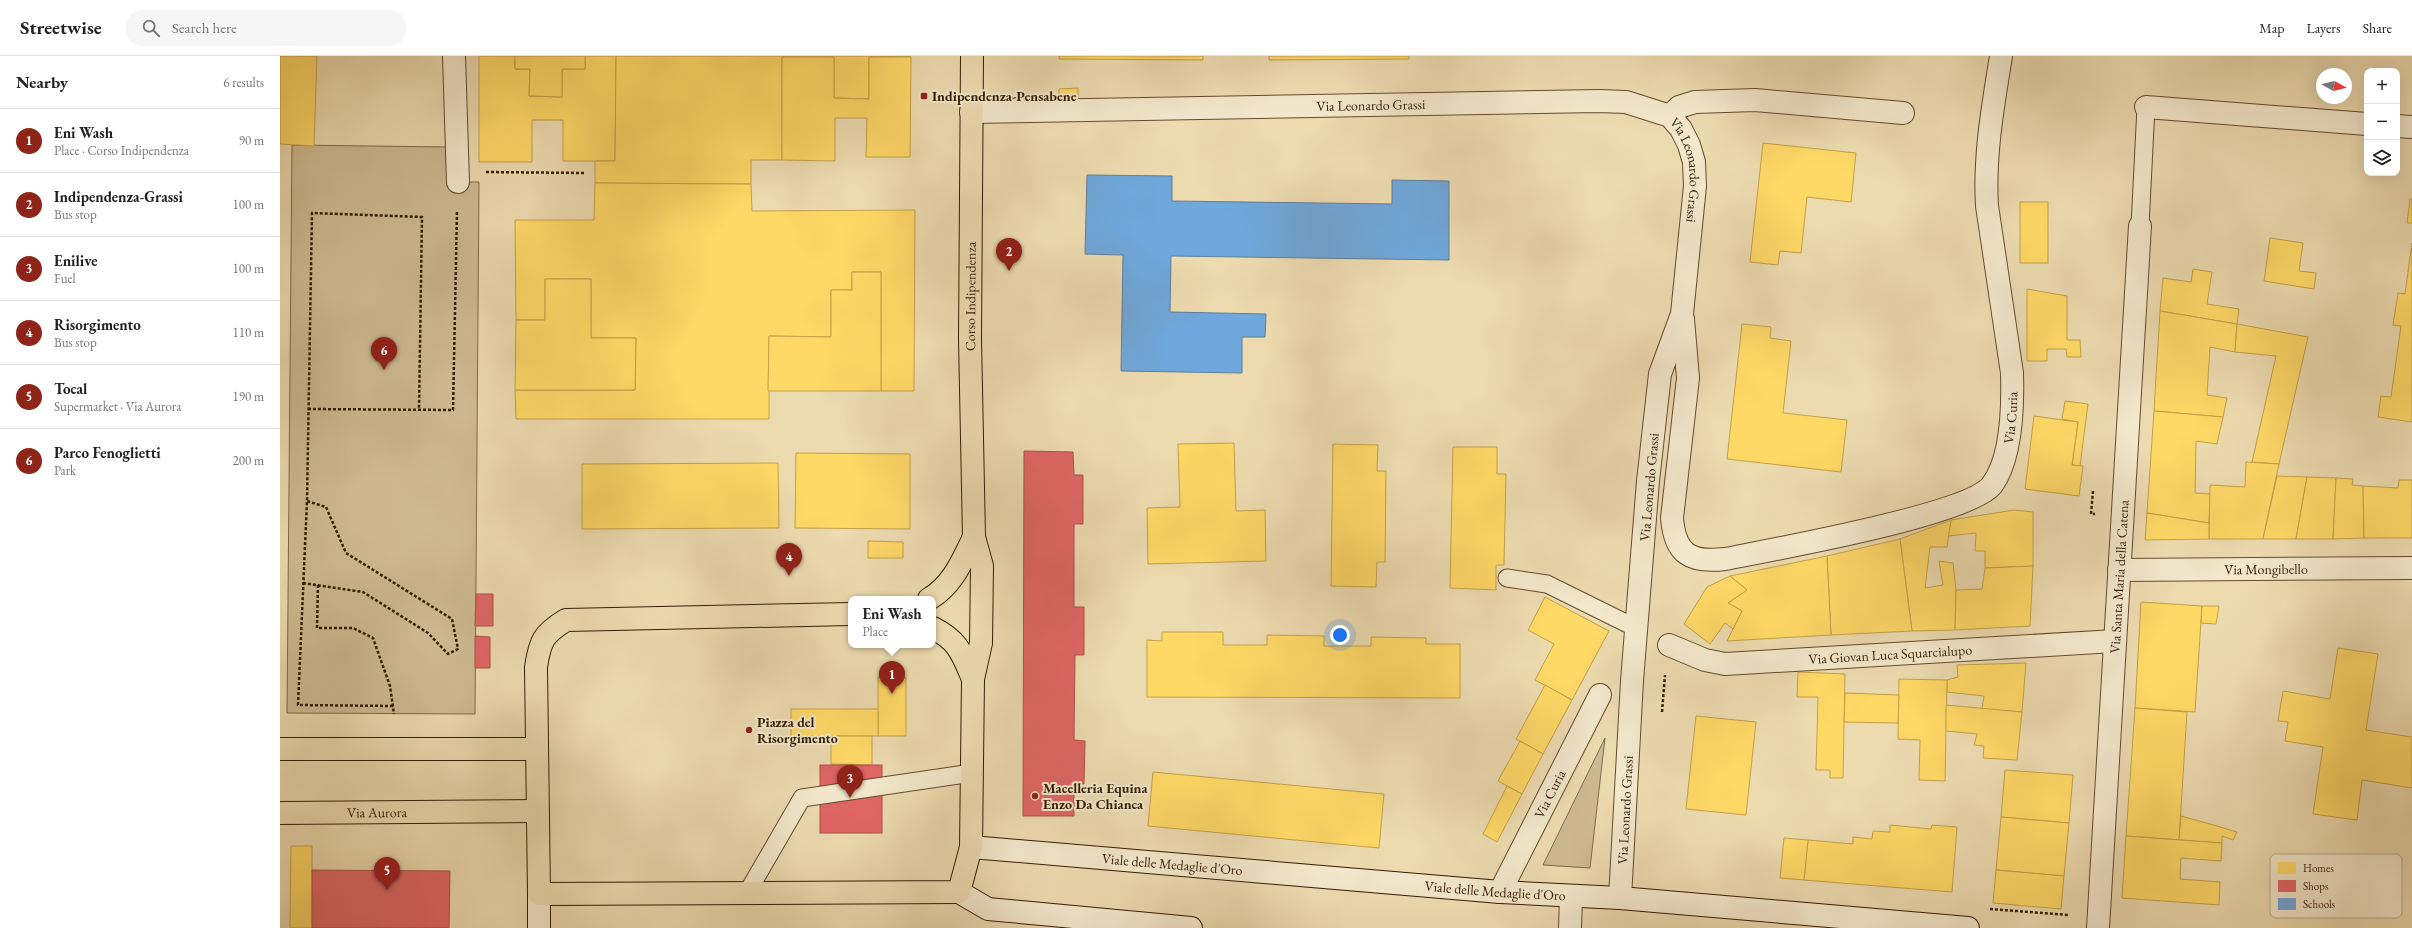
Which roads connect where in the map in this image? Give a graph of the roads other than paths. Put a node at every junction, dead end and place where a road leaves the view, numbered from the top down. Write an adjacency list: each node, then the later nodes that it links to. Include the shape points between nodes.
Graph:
1 (454, 56): 11 (street)
2 (972, 56): 5 (main road, Corso Indipendenza)
3 (2002, 56): 13 (street, Via Curia, via 1990,128 1986,178 2013,390 2006,451 2000,472 1991,486 1976,497 1894,524 1710,561 1697,560 1688,555 1680,547 1673,532 1673,504 1688,378)
4 (2146, 107): 8 (street); 12 (lane)
5 (971, 112): 7 (street, Via Leonardo Grassi, via 1599,101 1626,102); 14 (main road, Corso Indipendenza, via 970,339)
6 (1903, 113): 7 (street, via 1755,100 1695,102 1679,107)
7 (1670, 116): 13 (street, Via Leonardo Grassi, via 1681,129 1694,162 1695,186)
8 (2364, 124)
9 (2400, 126): 10 (street)
10 (2412, 127)
11 (458, 176)
12 (2140, 226): 16 (street, Via Santa Maria della Catena)
13 (1682, 314): 20 (street, Via Leonardo Grassi, via 1660,374)
14 (974, 537): 18 (main road, via 953,578); 24 (main road, via 982,566 981,643)
15 (2412, 568): 16 (street, Via Mongibello)
16 (2119, 570): 22 (street, Via Santa Maria della Catena)
17 (1507, 578): 20 (lane, via 1547,584)
18 (933, 596)
19 (848, 614): 27 (main road, via 566,620 548,631 539,646 536,668)
20 (1636, 628): 37 (street, Via Leonardo Grassi)
21 (936, 630): 24 (main road, via 950,637 960,651)
22 (2115, 641): 23 (street, Via Giovan Luca Squarcialupo, via 1725,664 1705,660); 42 (street, Via Santa Maria della Catena)
23 (1669, 645)
24 (973, 679): 28 (main road)
25 (1600, 695): 33 (street, Via Curia)
26 (280, 749): 27 (main road)
27 (536, 749): 29 (main road)
28 (972, 773): 31 (main road); 34 (lane, via 802,798)
29 (537, 811): 30 (main road, Via Aurora); 35 (main road)
30 (280, 813)
31 (971, 847): 32 (main road); 33 (street, Viale delle Medaglie d'Oro)
32 (958, 892): 34 (main road); 39 (street, via 988,909)
33 (1500, 892): 36 (street, Viale delle Medaglie d'Oro)
34 (747, 893): 35 (main road)
35 (539, 894): 38 (street)
36 (1571, 896): 37 (street, Viale delle Medaglie d'Oro); 40 (street)
37 (1620, 898): 41 (street, Viale delle Medaglie d'Oro)
38 (539, 928)
39 (1191, 928)
40 (1570, 928)
41 (1968, 928)
42 (2098, 928)

